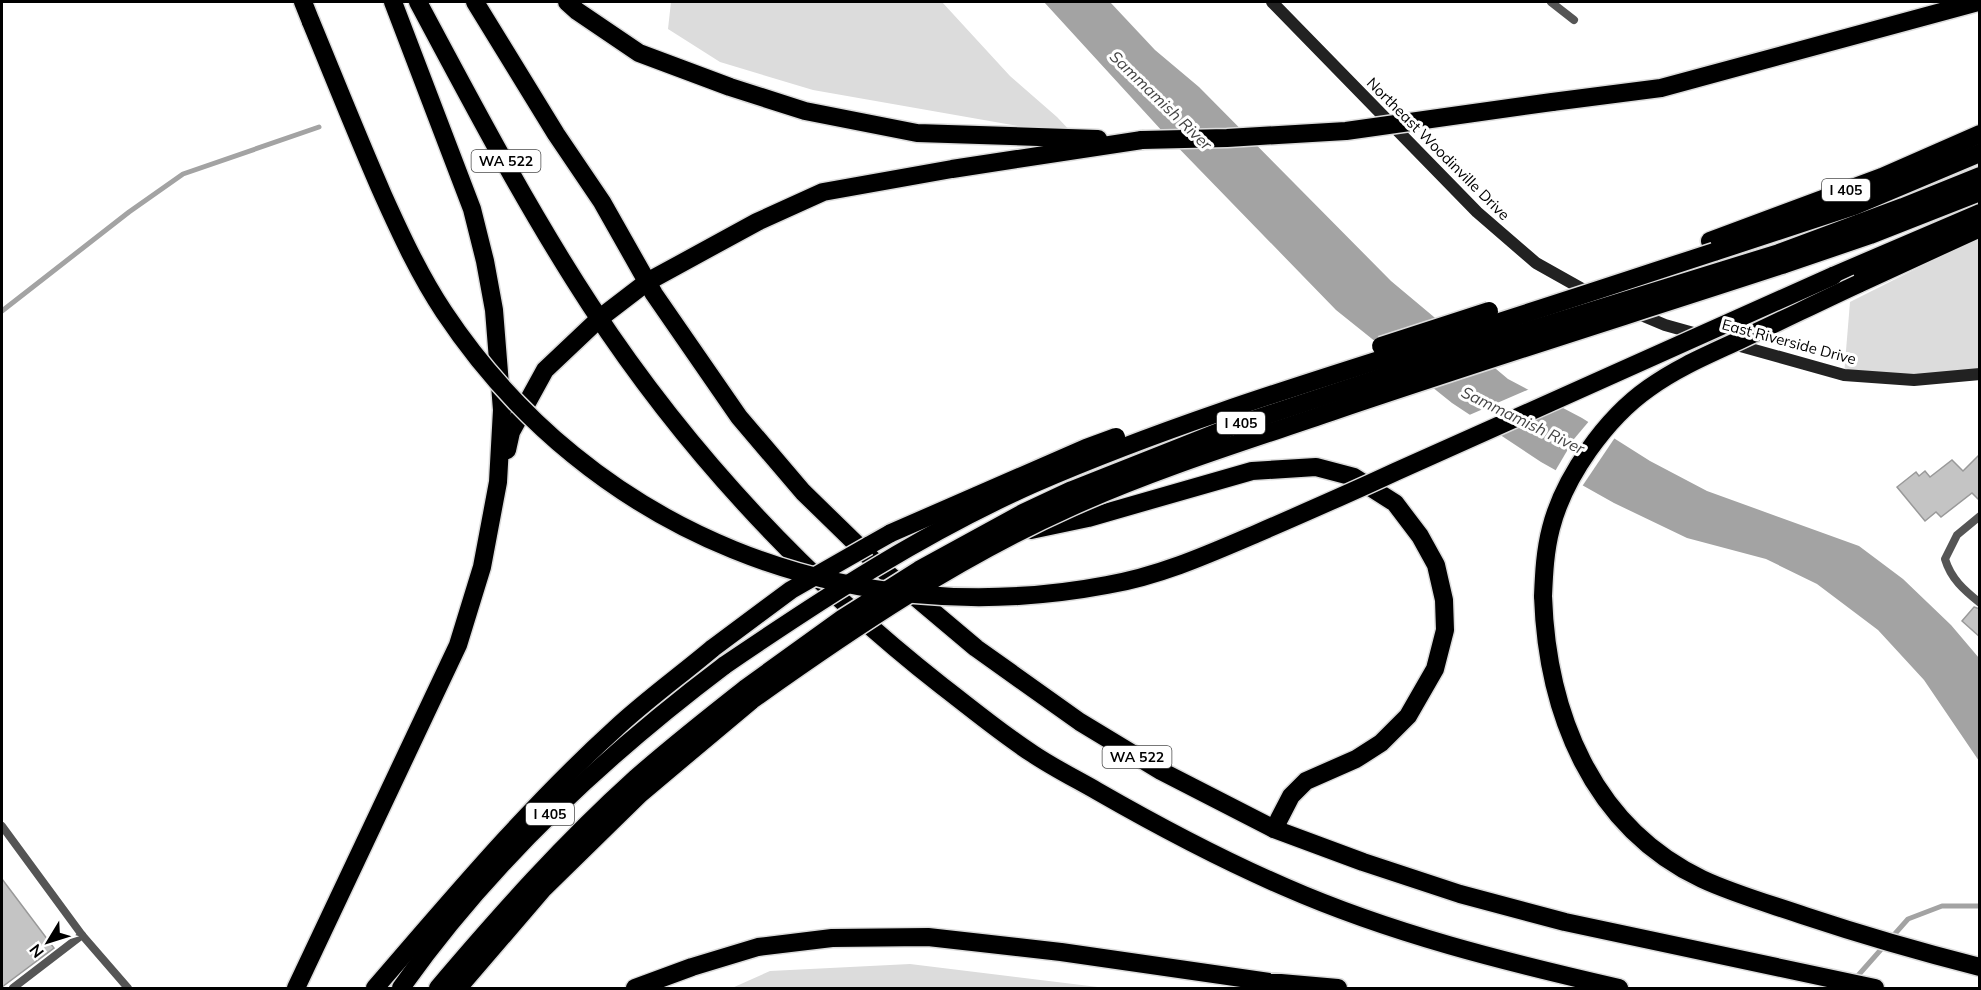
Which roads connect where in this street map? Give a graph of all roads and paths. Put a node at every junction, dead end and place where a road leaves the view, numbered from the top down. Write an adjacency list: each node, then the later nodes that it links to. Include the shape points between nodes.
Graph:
1 (303, 2): 15 (highway, bridge, via 404,242 442,310 485,368 527,414 587,466 651,510 716,543 804,575 867,589 945,598 1038,596 1112,585 1189,562)
2 (393, 2): 23 (highway, via 472,209 485,261 494,310 502,410)
3 (418, 2): 21 (highway, WA 522, via 519,186)
4 (475, 2): 19 (highway, WA 522, via 602,202)
5 (567, 2): 11 (highway, via 639,53 805,111 917,133)
6 (1272, 2): 20 (main road, Northeast Woodinville Drive, via 1494,227 1536,263)
7 (1551, 2): 9 (lane)
8 (1978, 2): 11 (highway, bridge, via 1661,88 1346,131)
9 (1574, 20)
10 (1980, 134): 17 (highway, I 405)
11 (1142, 140): 19 (highway, via 824,192 756,222)
12 (1980, 153): 17 (highway, I 405, via 1854,206)
13 (1980, 176): 18 (highway, I 405)
14 (1980, 192): 18 (highway, I 405, via 1870,235)
15 (1980, 213)
16 (1980, 228): 32 (highway, bridge, via 1678,368 1647,389 1620,412 1594,443 1563,495 1544,562 1543,596 1549,666 1575,749 1610,806 1642,839 1701,878 1758,900)
17 (1712, 246): 30 (highway, I 405, bridge, via 1205,404 1086,448 891,533 791,590 616,728 547,794); 38 (highway, I 405, bridge, via 1119,448 1031,485 897,553 725,665 627,742 490,877)
18 (1781, 259): 25 (highway, I 405, bridge, via 1153,472); 27 (highway, I 405, bridge, via 1437,359 1231,427 1072,490 918,570 843,618)
19 (647, 282): 21 (highway); 29 (highway, WA 522, via 739,417 803,492 881,568 976,648 1080,722 1161,771)
20 (1597, 298): 22 (main road, East Riverside Drive, via 1665,325 1844,375 1914,380)
21 (600, 318): 23 (highway, via 545,370 512,432); 43 (highway, WA 522, via 726,483 802,565 895,649 1034,755 1169,832 1287,888 1463,950)
22 (1980, 374)
23 (498, 482): 35 (highway, via 482,567 458,645)
24 (1980, 516): 26 (lane, via 1957,535 1945,559 1960,586)
25 (1017, 533): 27 (highway, I 405, bridge, via 957,564); 29 (highway, bridge, via 1089,518 1252,471 1316,467 1354,477 1395,503 1436,565 1444,600 1444,630 1436,669 1408,717 1381,743 1356,759 1306,781 1291,796)
26 (1980, 603)
27 (749, 694): 39 (highway, I 405, via 662,757 611,802 501,914); 40 (highway, I 405, via 544,888)
28 (2, 826): 31 (lane)
29 (1274, 829): 44 (highway, WA 522, via 1460,894 1565,922)
30 (426, 929): 36 (highway); 37 (highway, I 405)
31 (82, 935): 33 (lane); 34 (lane)
32 (1980, 967)
33 (13, 988)
34 (128, 988)
35 (296, 988)
36 (375, 988)
37 (385, 988)
38 (401, 988)
39 (438, 988)
40 (458, 988)
41 (635, 988): 42 (highway, via 758,947 832,938 918,937)
42 (1338, 988)
43 (1619, 988)
44 (1875, 988)

